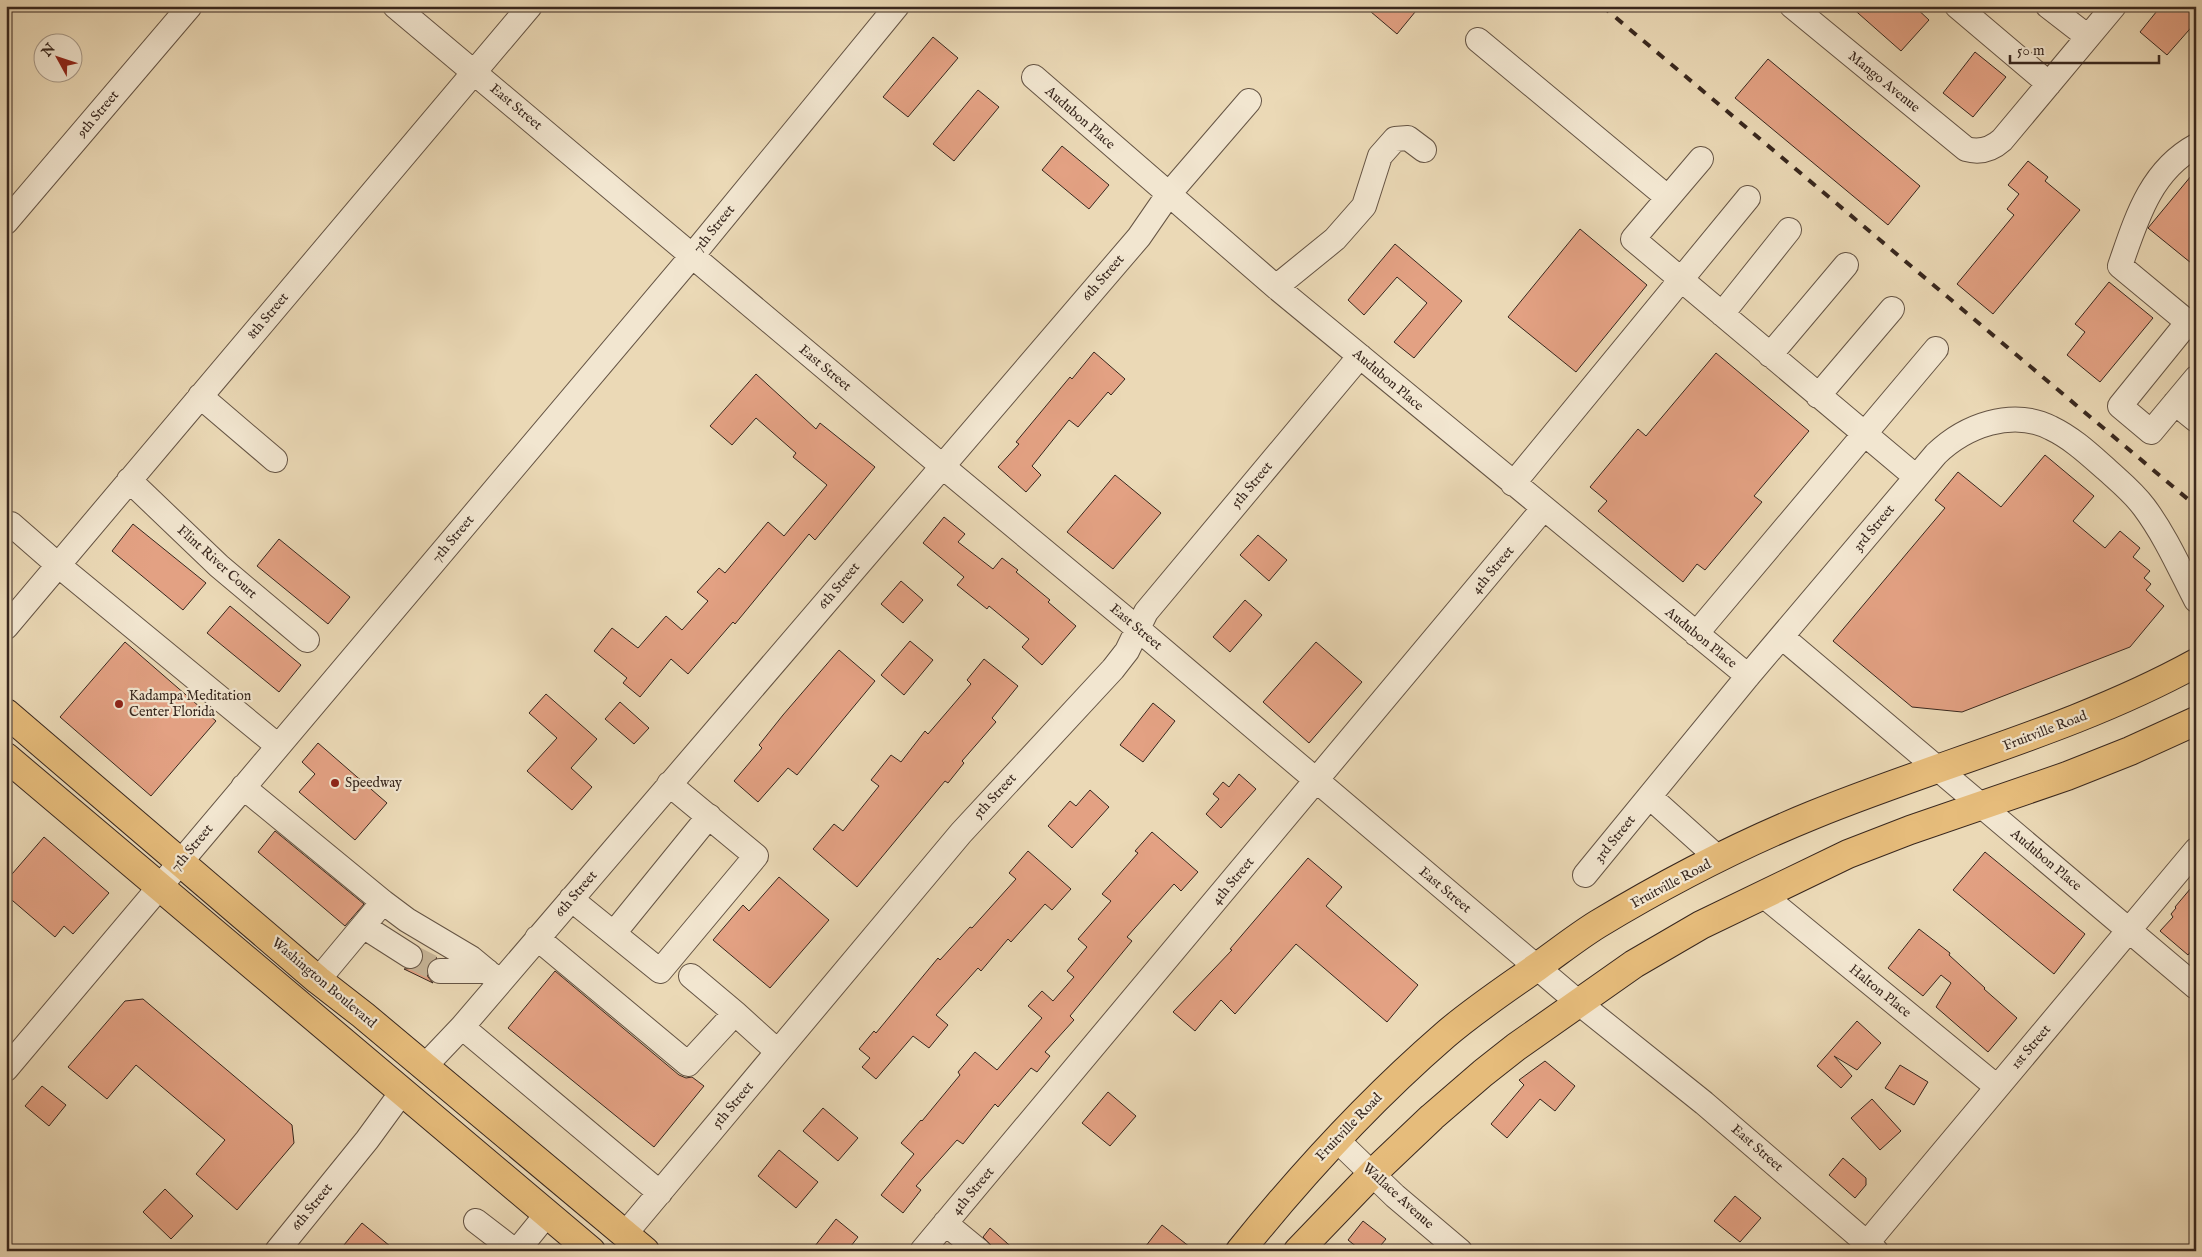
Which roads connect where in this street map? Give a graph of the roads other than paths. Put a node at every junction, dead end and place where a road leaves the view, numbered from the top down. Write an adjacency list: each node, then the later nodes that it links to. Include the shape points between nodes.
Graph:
1 (190, 6): 21 (street, 9th Street)
2 (395, 6): 11 (street, East Street)
3 (530, 6): 11 (street, 8th Street)
4 (897, 6): 23 (street, 7th Street)
5 (1792, 6): 13 (street, Mango Avenue, via 1966,149 1980,151 2002,140)
6 (1957, 6): 13 (street)
7 (2048, 6): 9 (street)
8 (2114, 6): 9 (street)
9 (2088, 37): 13 (street)
10 (1478, 40): 19 (street)
11 (474, 72): 23 (street, East Street); 34 (street, 8th Street)
12 (1034, 77): 18 (street, Audubon Place)
13 (2049, 84)
14 (1249, 101): 18 (street, 6th Street)
15 (2196, 146): 29 (street, via 2171,165 2148,195 2120,266)
16 (1424, 150): 26 (street, via 1408,138 1395,139 1380,156 1364,206 1335,238)
17 (1701, 159): 19 (street)
18 (1168, 196): 26 (street, Audubon Place); 40 (street, 6th Street, via 1132,244)
19 (1667, 197): 25 (street, via 1633,239)
20 (1748, 198): 25 (street)
21 (6, 222)
22 (1789, 230): 28 (street)
23 (692, 256): 40 (street, East Street); 57 (street, 7th Street)
24 (1846, 265): 31 (street)
25 (1680, 279): 28 (street); 43 (street)
26 (1276, 287): 32 (street, Audubon Place)
27 (1892, 309): 35 (street)
28 (1722, 314): 31 (street)
29 (2192, 326): 36 (street, via 2120,406 2152,432)
30 (1936, 349): 38 (street)
31 (1770, 355): 35 (street)
32 (1360, 356): 43 (street, Audubon Place); 49 (street, 5th Street, via 1146,612)
33 (2196, 378): 36 (street)
34 (200, 396): 39 (street); 42 (street, 8th Street)
35 (1818, 396): 38 (street)
36 (2175, 403): 37 (street)
37 (2196, 420)
38 (1864, 434): 41 (street); 50 (street)
39 (275, 460)
40 (942, 466): 49 (street, East Street); 61 (street, 6th Street)
41 (1916, 477): 47 (street, 3rd Street, via 1949,441 1971,429 2012,420 2049,426 2079,446 2134,495 2153,519); 51 (street, 3rd Street)
42 (129, 480): 46 (street, 8th Street); 52 (street, Flint River Court, via 219,566)
43 (1513, 484): 44 (street, Audubon Place)
44 (1543, 509): 50 (street, Audubon Place); 60 (street, 4th Street)
45 (8, 525): 46 (street)
46 (58, 565): 48 (street, 8th Street); 57 (street)
47 (2196, 600)
48 (6, 627)
49 (1138, 629): 60 (street, East Street); 88 (street, 5th Street, via 1113,669 961,833)
50 (1696, 634): 54 (street, Audubon Place)
51 (1782, 637): 54 (street, 3rd Street); 59 (street, Audubon Place)
52 (307, 640)
53 (2196, 663): 59 (main road, Fruitville Road, via 2093,713)
54 (1748, 676): 63 (street, 3rd Street)
55 (6, 714): 68 (main road, Washington Boulevard)
56 (2196, 721): 64 (main road, via 2067,776)
57 (278, 746): 62 (street, 7th Street)
58 (6, 756): 70 (main road)
59 (1939, 770): 64 (street, Audubon Place); 67 (main road, Fruitville Road, via 1810,816)
60 (1317, 781): 79 (street, East Street); 99 (street, 4th Street)
61 (669, 784): 65 (street); 72 (street, 6th Street)
62 (243, 787): 68 (street, 7th Street); 73 (street)
63 (1650, 796): 67 (street); 69 (street, 3rd Street)
64 (1980, 806): 71 (main road, via 1848,854); 75 (street, Audubon Place)
65 (709, 816): 76 (street); 76 (street, via 756,856 660,970)
66 (2196, 850): 75 (street, 1st Street)
67 (1718, 858): 79 (main road, Fruitville Road, via 1596,925)
68 (181, 861): 70 (street, 7th Street); 84 (main road, Washington Boulevard)
69 (1585, 875)
70 (160, 886): 90 (street, 7th Street); 92 (main road)
71 (1763, 895): 85 (main road, via 1701,925 1634,964); 91 (street, Halton Place)
72 (571, 899): 76 (street); 77 (street, 6th Street)
73 (383, 902): 74 (street); 82 (street, via 471,958)
74 (363, 926): 78 (street); 84 (street)
75 (2130, 929): 83 (street, Audubon Place); 91 (street, 1st Street)
76 (614, 933)
77 (537, 938): 82 (street, 6th Street); 86 (street, via 688,1064)
78 (410, 956)
79 (1537, 968): 85 (street, East Street); 94 (main road, Fruitville Road, via 1478,1008 1446,1035 1377,1096)
80 (440, 971): 82 (street)
81 (691, 976): 86 (street)
82 (493, 977): 87 (street, 6th Street)
83 (2192, 977)
84 (318, 980): 89 (main road, Washington Boulevard)
85 (1579, 1003): 95 (main road, via 1489,1068); 101 (street, East Street, via 1704,1103)
86 (735, 1013): 88 (street)
87 (462, 1027): 89 (street, 6th Street); 96 (street)
88 (778, 1051): 96 (street, 5th Street)
89 (424, 1067): 100 (main road, Washington Boulevard)
90 (6, 1069)
91 (1998, 1088): 101 (street, 1st Street)
92 (402, 1092): 93 (main road); 102 (street, 6th Street)
93 (443, 1127): 97 (main road); 100 (main road, via 466,1128 474,1133 594,1232)
94 (1337, 1140): 95 (street, Wallace Avenue); 107 (main road, Fruitville Road)
95 (1373, 1173): 108 (main road); 109 (street, Wallace Avenue)
96 (660, 1193): 100 (street, 5th Street)
97 (547, 1214): 103 (street); 104 (main road)
98 (476, 1221): 103 (street)
99 (946, 1223): 105 (street, 4th Street); 106 (street)
100 (635, 1243)
101 (1861, 1245)
102 (277, 1251)
103 (516, 1251)
104 (591, 1251)
105 (922, 1251)
106 (979, 1251)
107 (1240, 1251)
108 (1298, 1251)
109 (1460, 1251)

